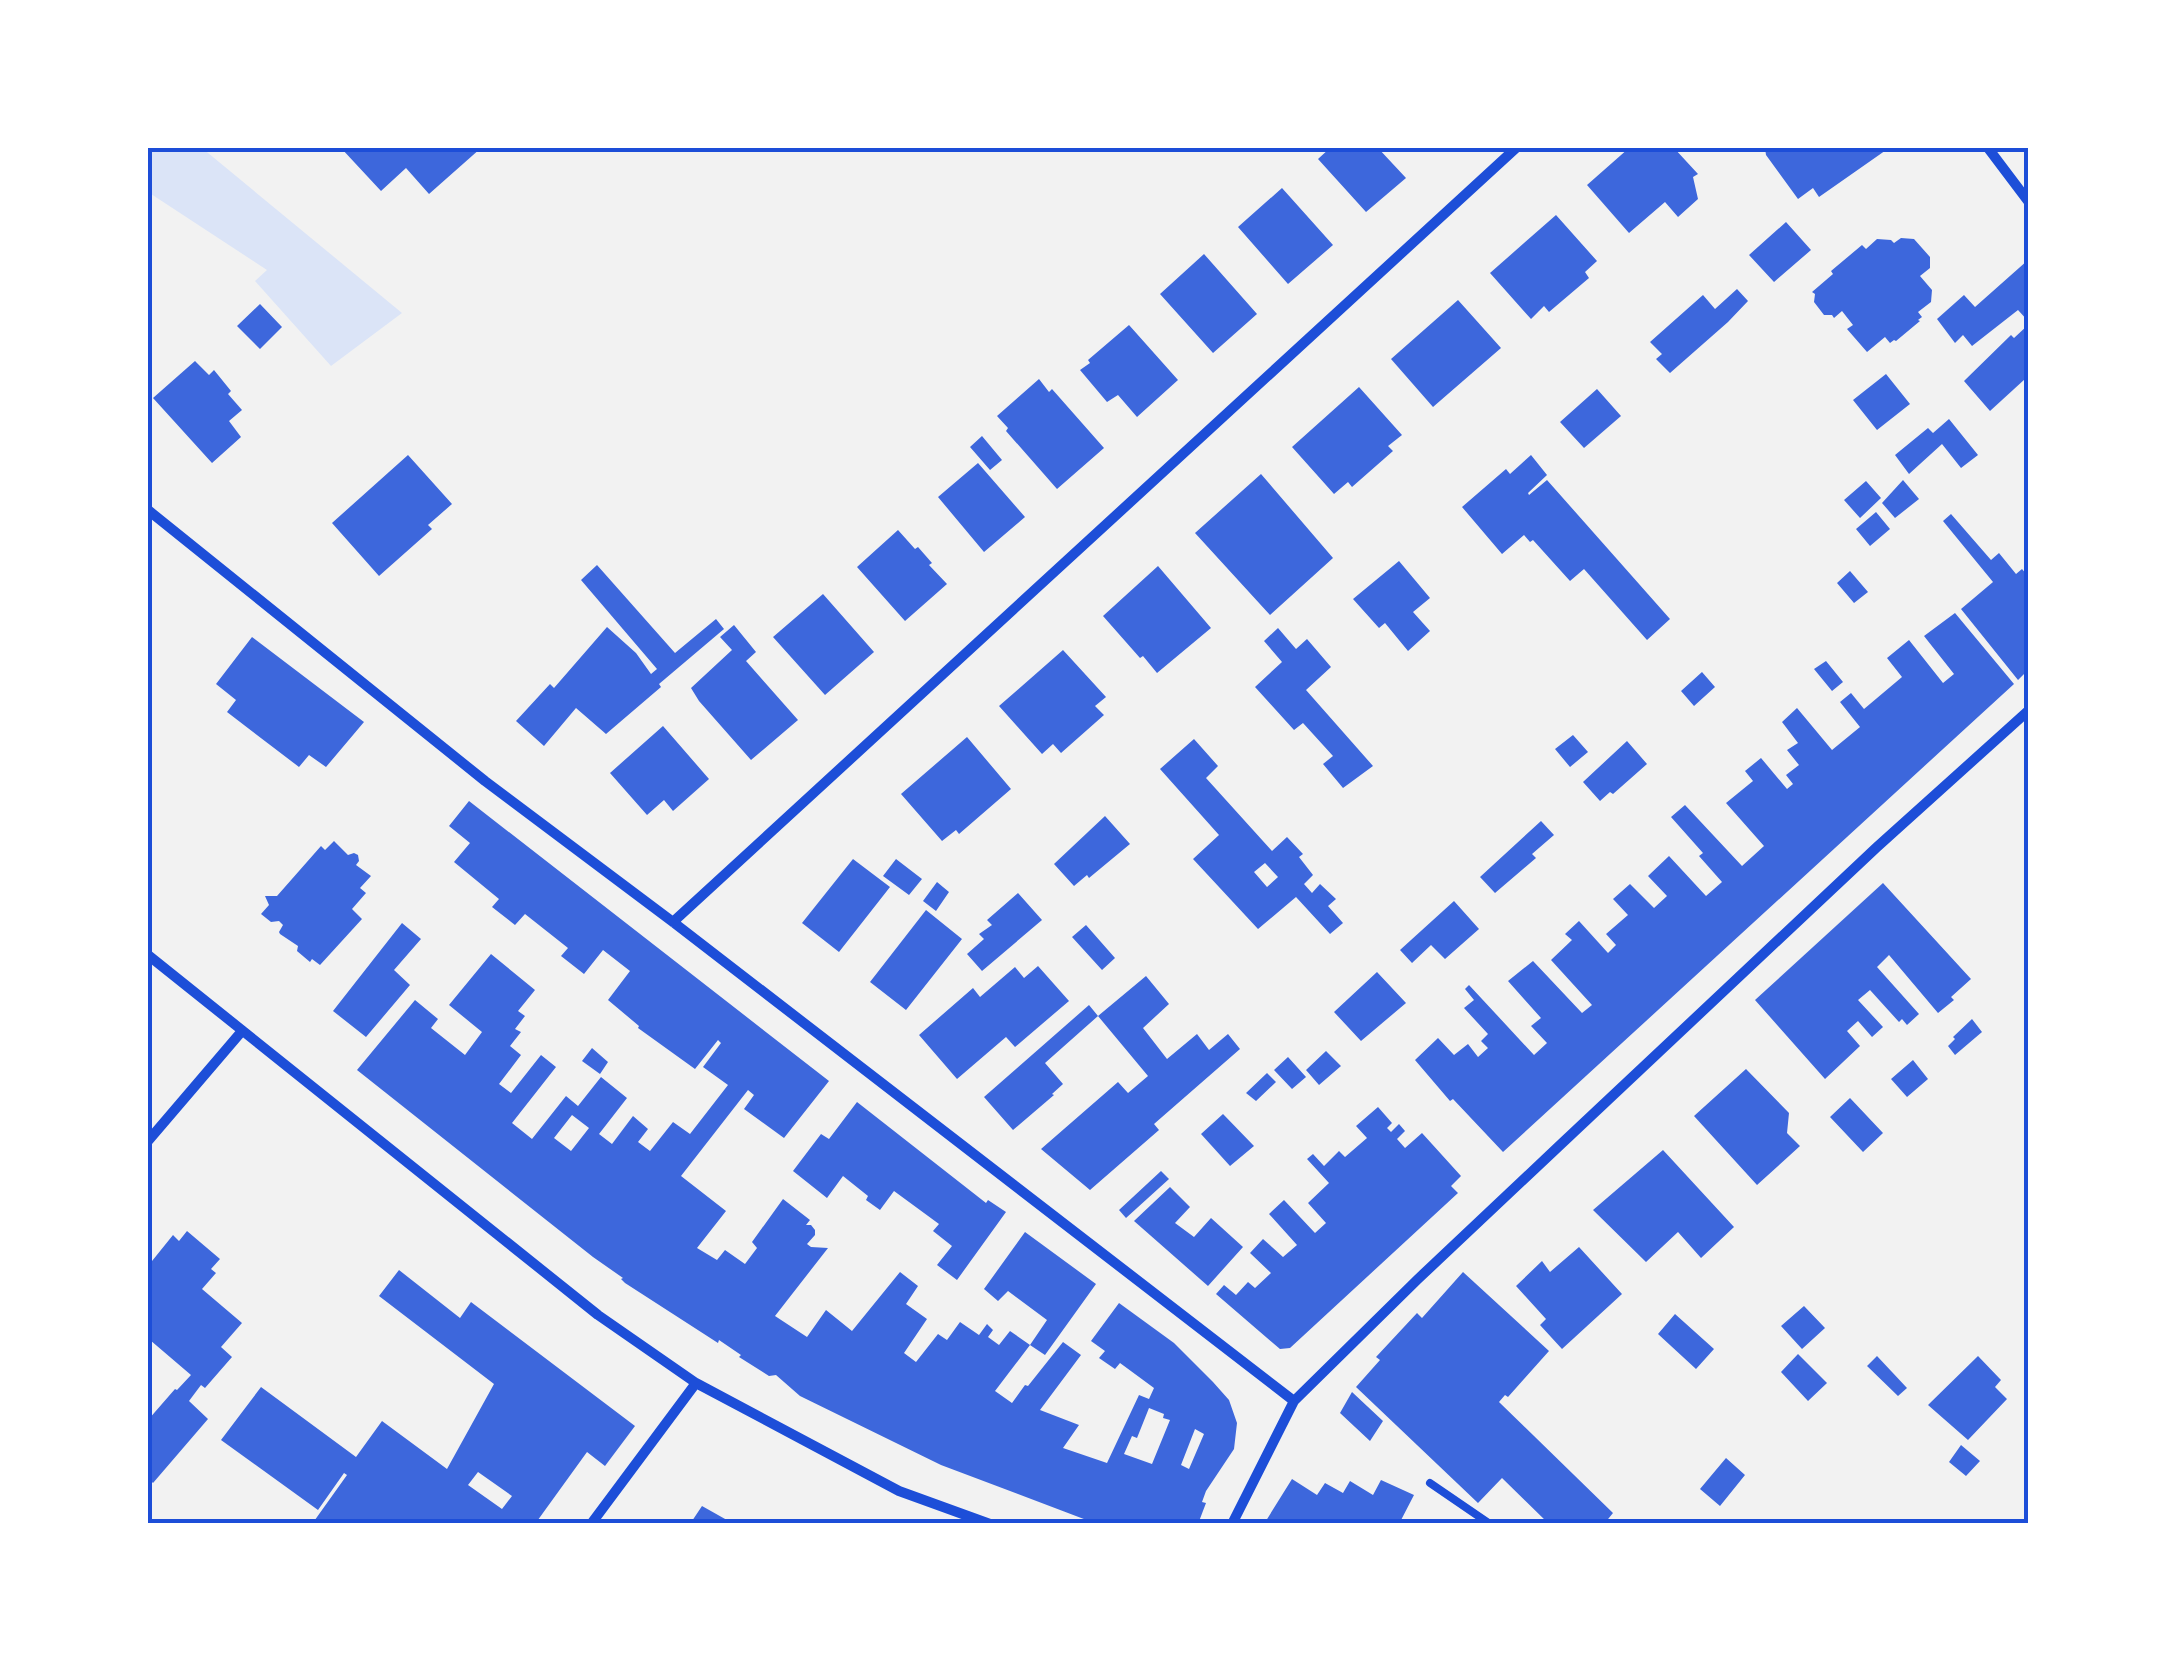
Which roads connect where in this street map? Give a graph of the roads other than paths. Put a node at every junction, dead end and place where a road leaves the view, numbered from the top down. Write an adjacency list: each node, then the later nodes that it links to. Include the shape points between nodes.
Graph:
1 (1516, 148): 6 (street)
2 (1988, 148): 3 (street)
3 (2028, 202)
4 (148, 510): 6 (street, via 484,781)
5 (2028, 711): 11 (street)
6 (673, 922): 11 (street)
7 (148, 954): 8 (street)
8 (242, 1030): 9 (street); 10 (street, via 598,1315)
9 (148, 1141)
10 (696, 1383): 13 (street); 14 (street, via 899,1491)
11 (1294, 1401): 15 (street)
12 (1430, 1482): 16 (lane)
13 (591, 1524)
14 (990, 1524)
15 (1232, 1524)
16 (1490, 1524)

